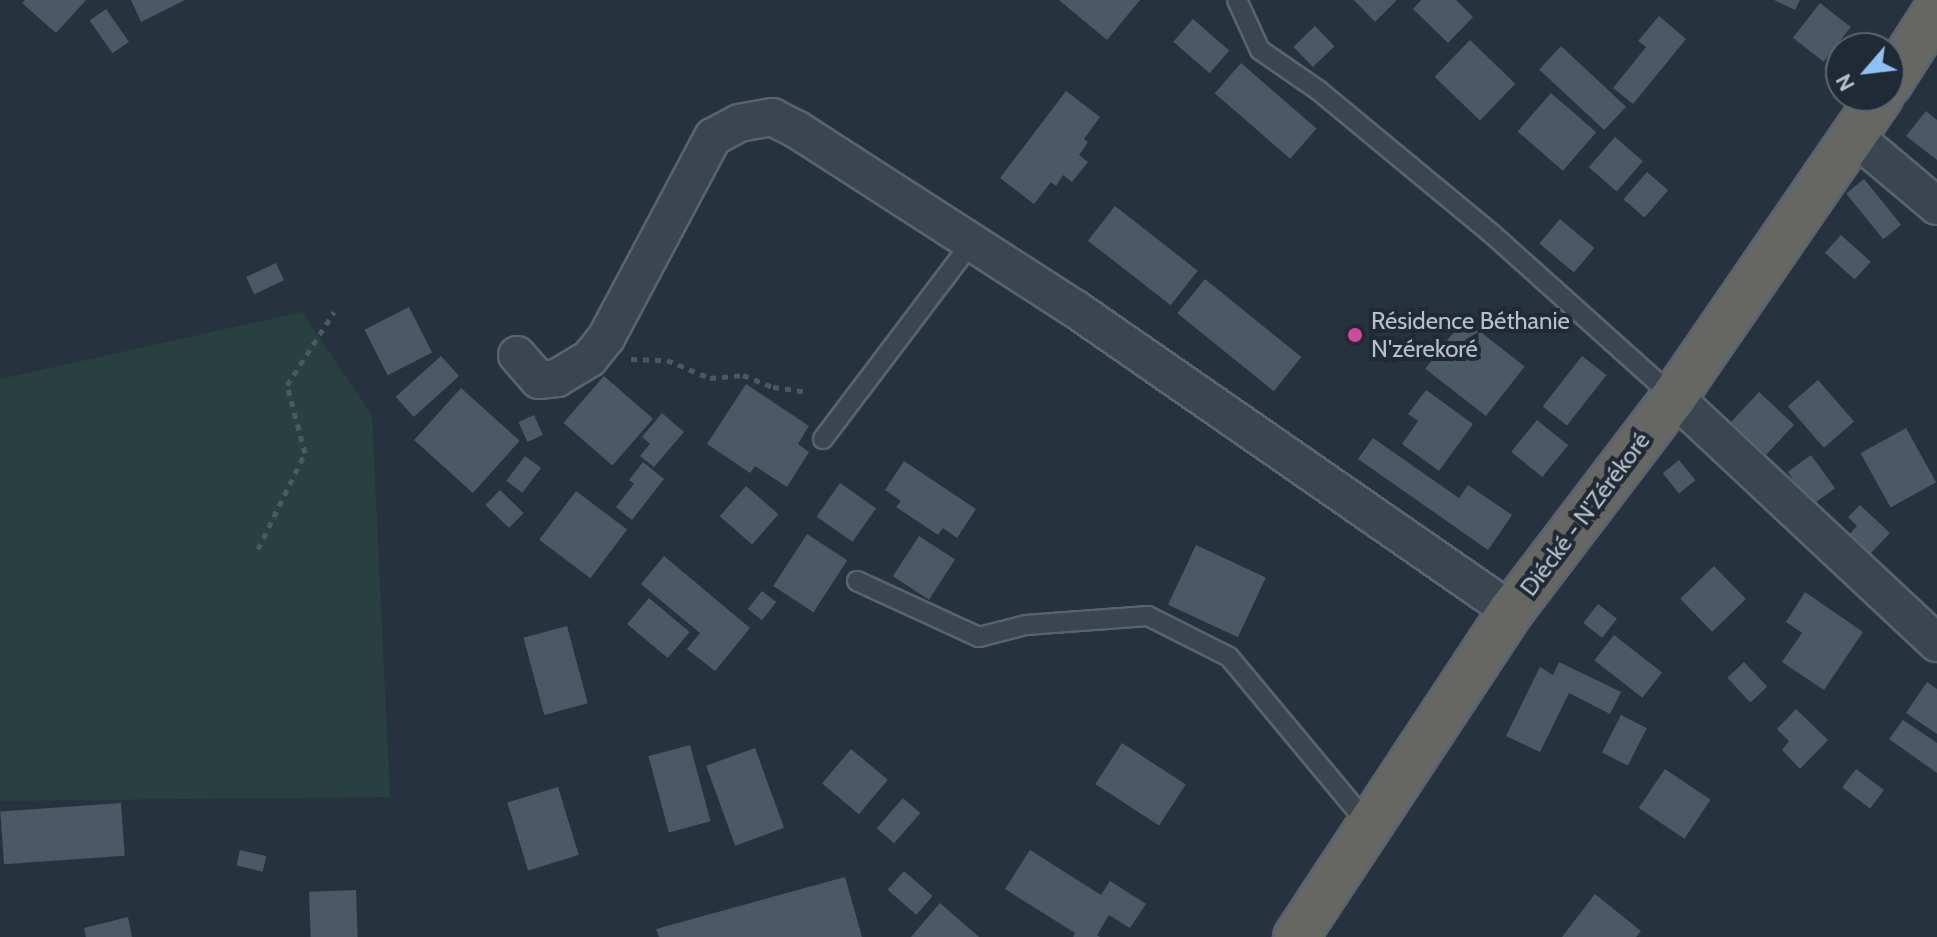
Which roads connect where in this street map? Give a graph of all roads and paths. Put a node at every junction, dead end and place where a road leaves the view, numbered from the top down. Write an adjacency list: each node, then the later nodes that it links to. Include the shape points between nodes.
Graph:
1 (1237, 0): 12 (lane, via 1260,50 1318,90 1491,233)
2 (1937, 9): 3 (highway)
3 (1905, 59)
4 (1871, 112): 5 (highway, Diécké - N'Zérékoré)
5 (1855, 137): 6 (street); 12 (highway, Diécké - N'Zérékoré)
6 (1937, 206)
7 (972, 242): 10 (street, via 796,129 772,117 739,123 713,137 606,338); 13 (lane); 16 (street)
8 (334, 312): 14 (path, via 287,385 305,453)
9 (517, 355): 10 (street, via 539,380 557,378)
10 (589, 359): 11 (path, via 667,360 710,378 743,375 773,387)
11 (808, 392)
12 (1674, 397): 16 (highway, Diécké - N'Zérékoré); 17 (street)
13 (823, 439)
14 (258, 549)
15 (857, 581): 18 (lane, via 979,637 1026,625 1148,616 1229,657)
16 (1511, 611): 18 (highway, Diécké - N'Zérékoré)
17 (1937, 643)
18 (1368, 824): 19 (highway, Diécké - N'Zérékoré)
19 (1296, 937)

